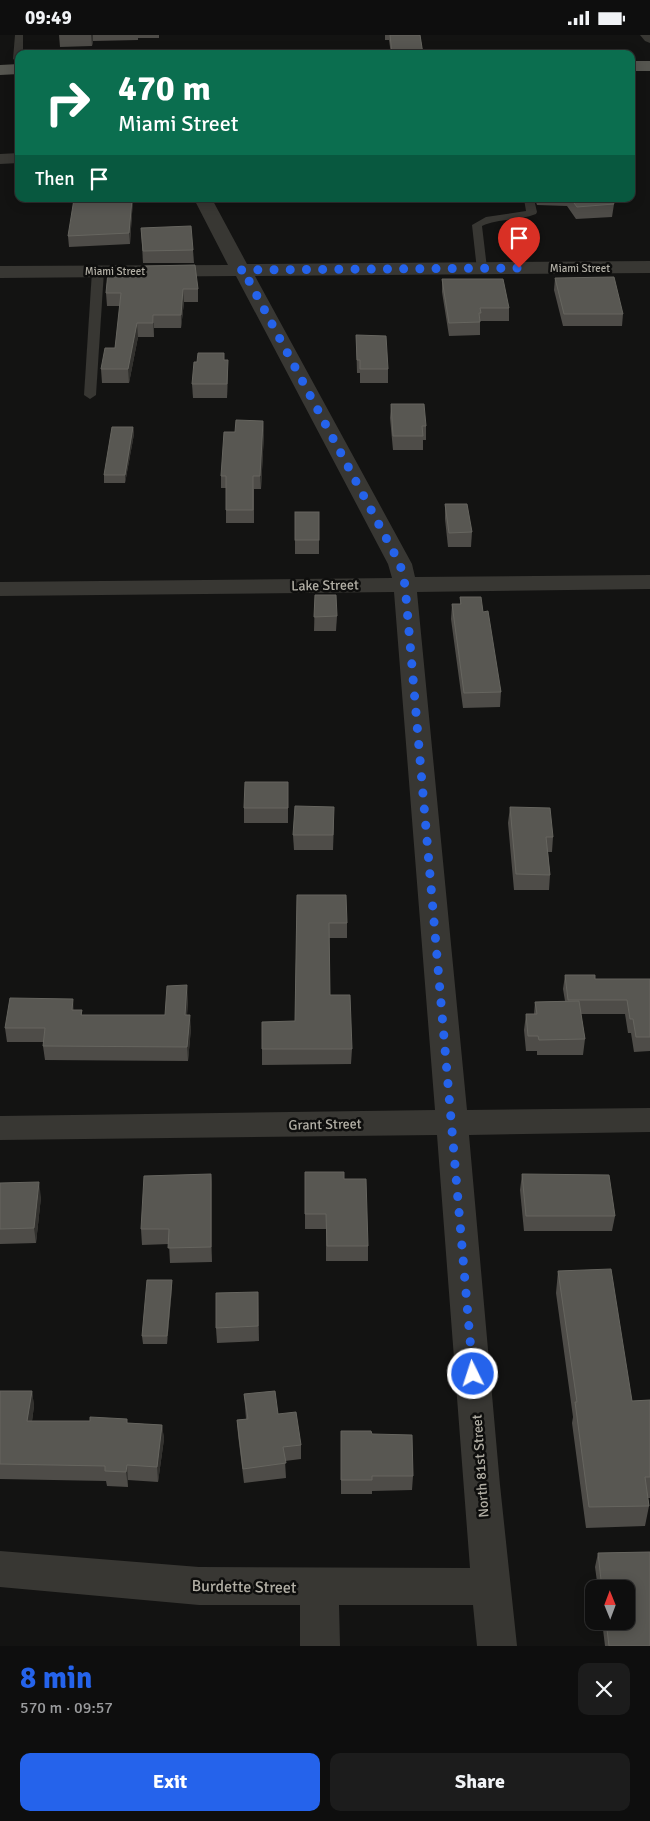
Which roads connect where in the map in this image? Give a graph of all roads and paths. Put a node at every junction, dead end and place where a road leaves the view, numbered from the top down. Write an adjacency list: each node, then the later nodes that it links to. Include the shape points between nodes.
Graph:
1 (20, 35): 4 (lane)
2 (648, 35): 3 (street)
3 (650, 38)
4 (19, 50)
5 (635, 55): 6 (main road)
6 (650, 55)
7 (0, 59): 8 (main road)
8 (15, 59)
9 (650, 65): 10 (main road)
10 (635, 66)
11 (0, 69): 12 (main road)
12 (15, 69)
13 (0, 159): 14 (street)
14 (15, 159)
15 (205, 202): 19 (street, North 81st Street)
16 (530, 202): 18 (lane, via 532,212 524,216 485,220 477,225)
17 (650, 267): 18 (street, Miami Street)
18 (481, 268): 19 (street, Miami Street)
19 (240, 270): 21 (street, Miami Street); 24 (street, North 81st Street, via 248,279 400,564)
20 (0, 271): 21 (street, Miami Street)
21 (98, 271): 22 (lane)
22 (90, 395)
23 (650, 582): 24 (street, Lake Street)
24 (405, 585): 25 (street, Lake Street); 27 (street, North 81st Street)
25 (0, 589)
26 (650, 1120): 27 (street, Grant Street)
27 (452, 1122): 28 (street, Grant Street); 31 (street, North 81st Street)
28 (0, 1128)
29 (0, 1569): 30 (street, Burdette Street, via 199,1586)
30 (319, 1587): 31 (street, Burdette Street); 32 (street)
31 (490, 1587): 33 (street, North 81st Street)
32 (320, 1646)
33 (497, 1646)

